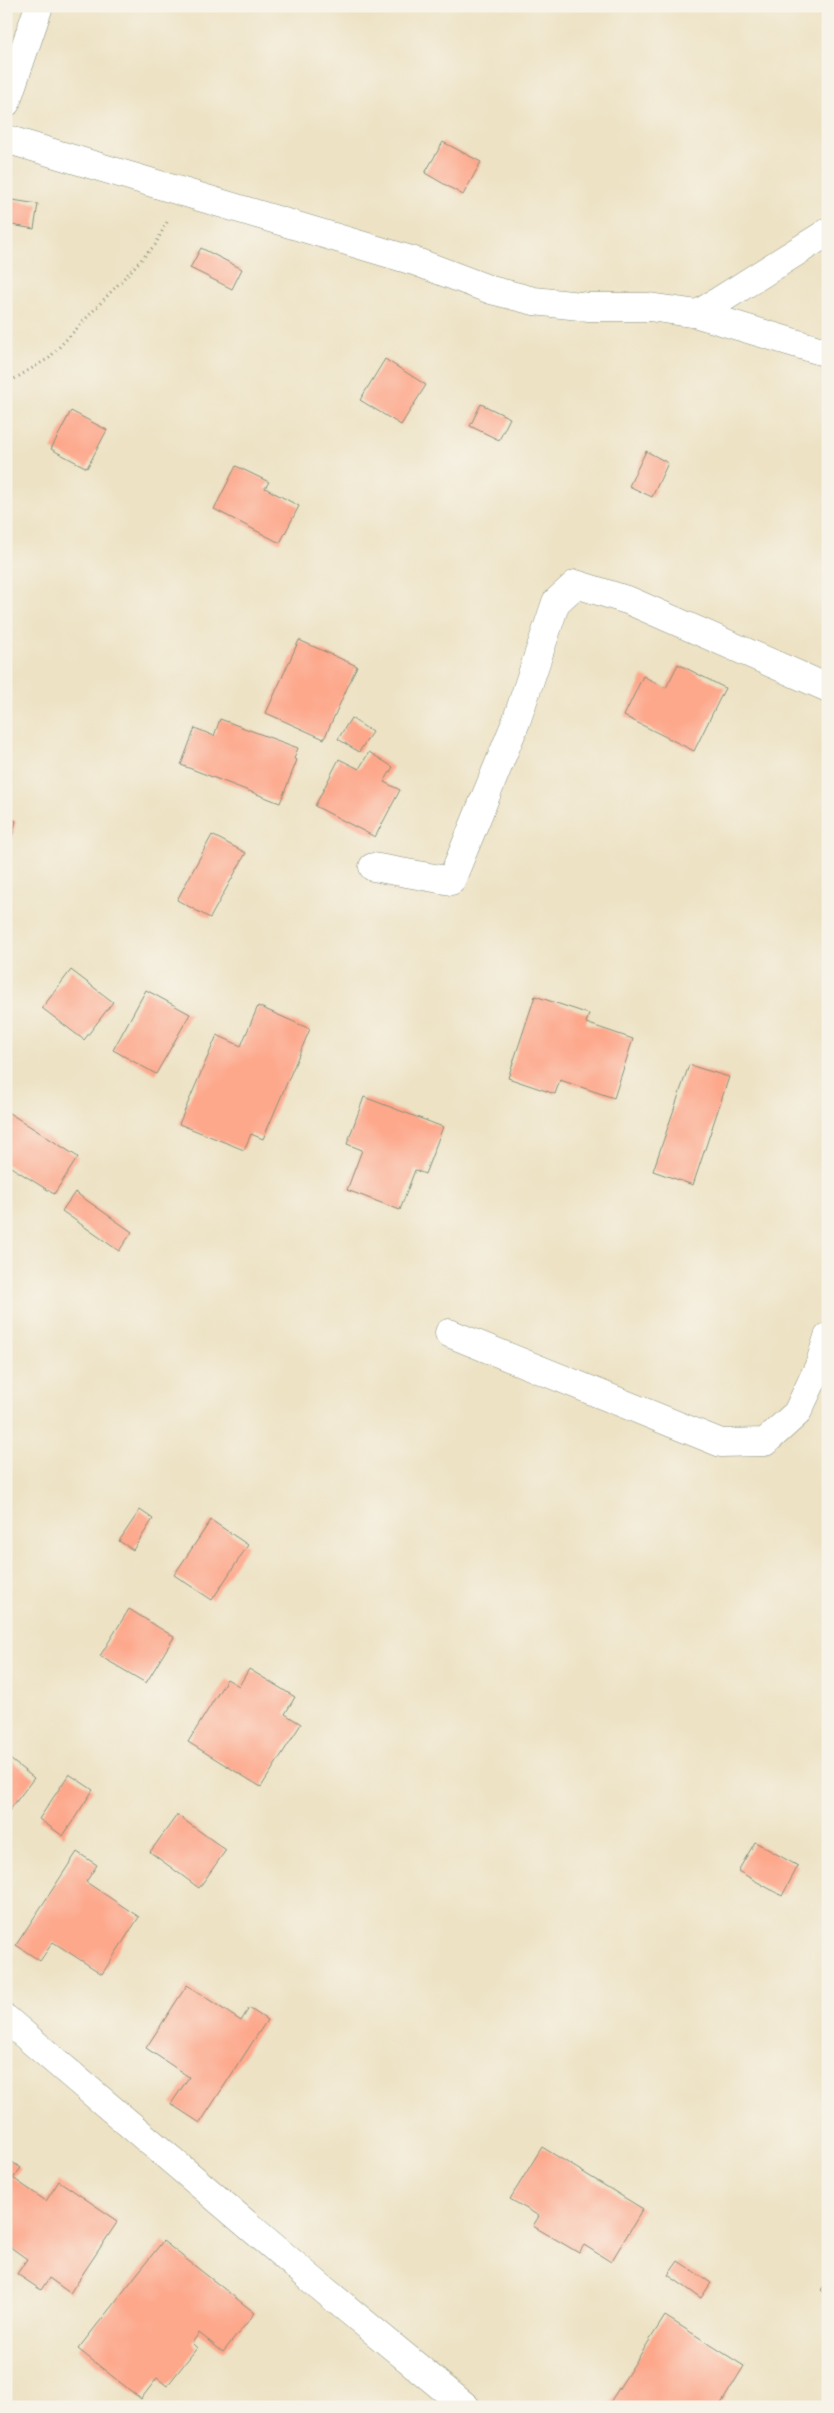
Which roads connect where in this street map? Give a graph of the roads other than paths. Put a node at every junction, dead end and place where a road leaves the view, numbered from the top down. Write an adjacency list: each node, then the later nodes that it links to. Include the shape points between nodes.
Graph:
1 (39, 6): 2 (street)
2 (6, 103)
3 (6, 109): 5 (street)
4 (6, 139): 5 (street)
5 (38, 147): 7 (street, via 414,261 491,290 534,301 589,308 649,307)
6 (828, 232): 7 (street)
7 (698, 314): 8 (street)
8 (828, 353)
9 (828, 688): 10 (street, via 630,601 576,584 556,602 516,722 451,881)
10 (373, 867)
11 (449, 1333): 12 (street, via 721,1442 765,1442 797,1413 819,1366)
12 (828, 1337)
13 (6, 2019): 14 (street)
14 (466, 2407)

